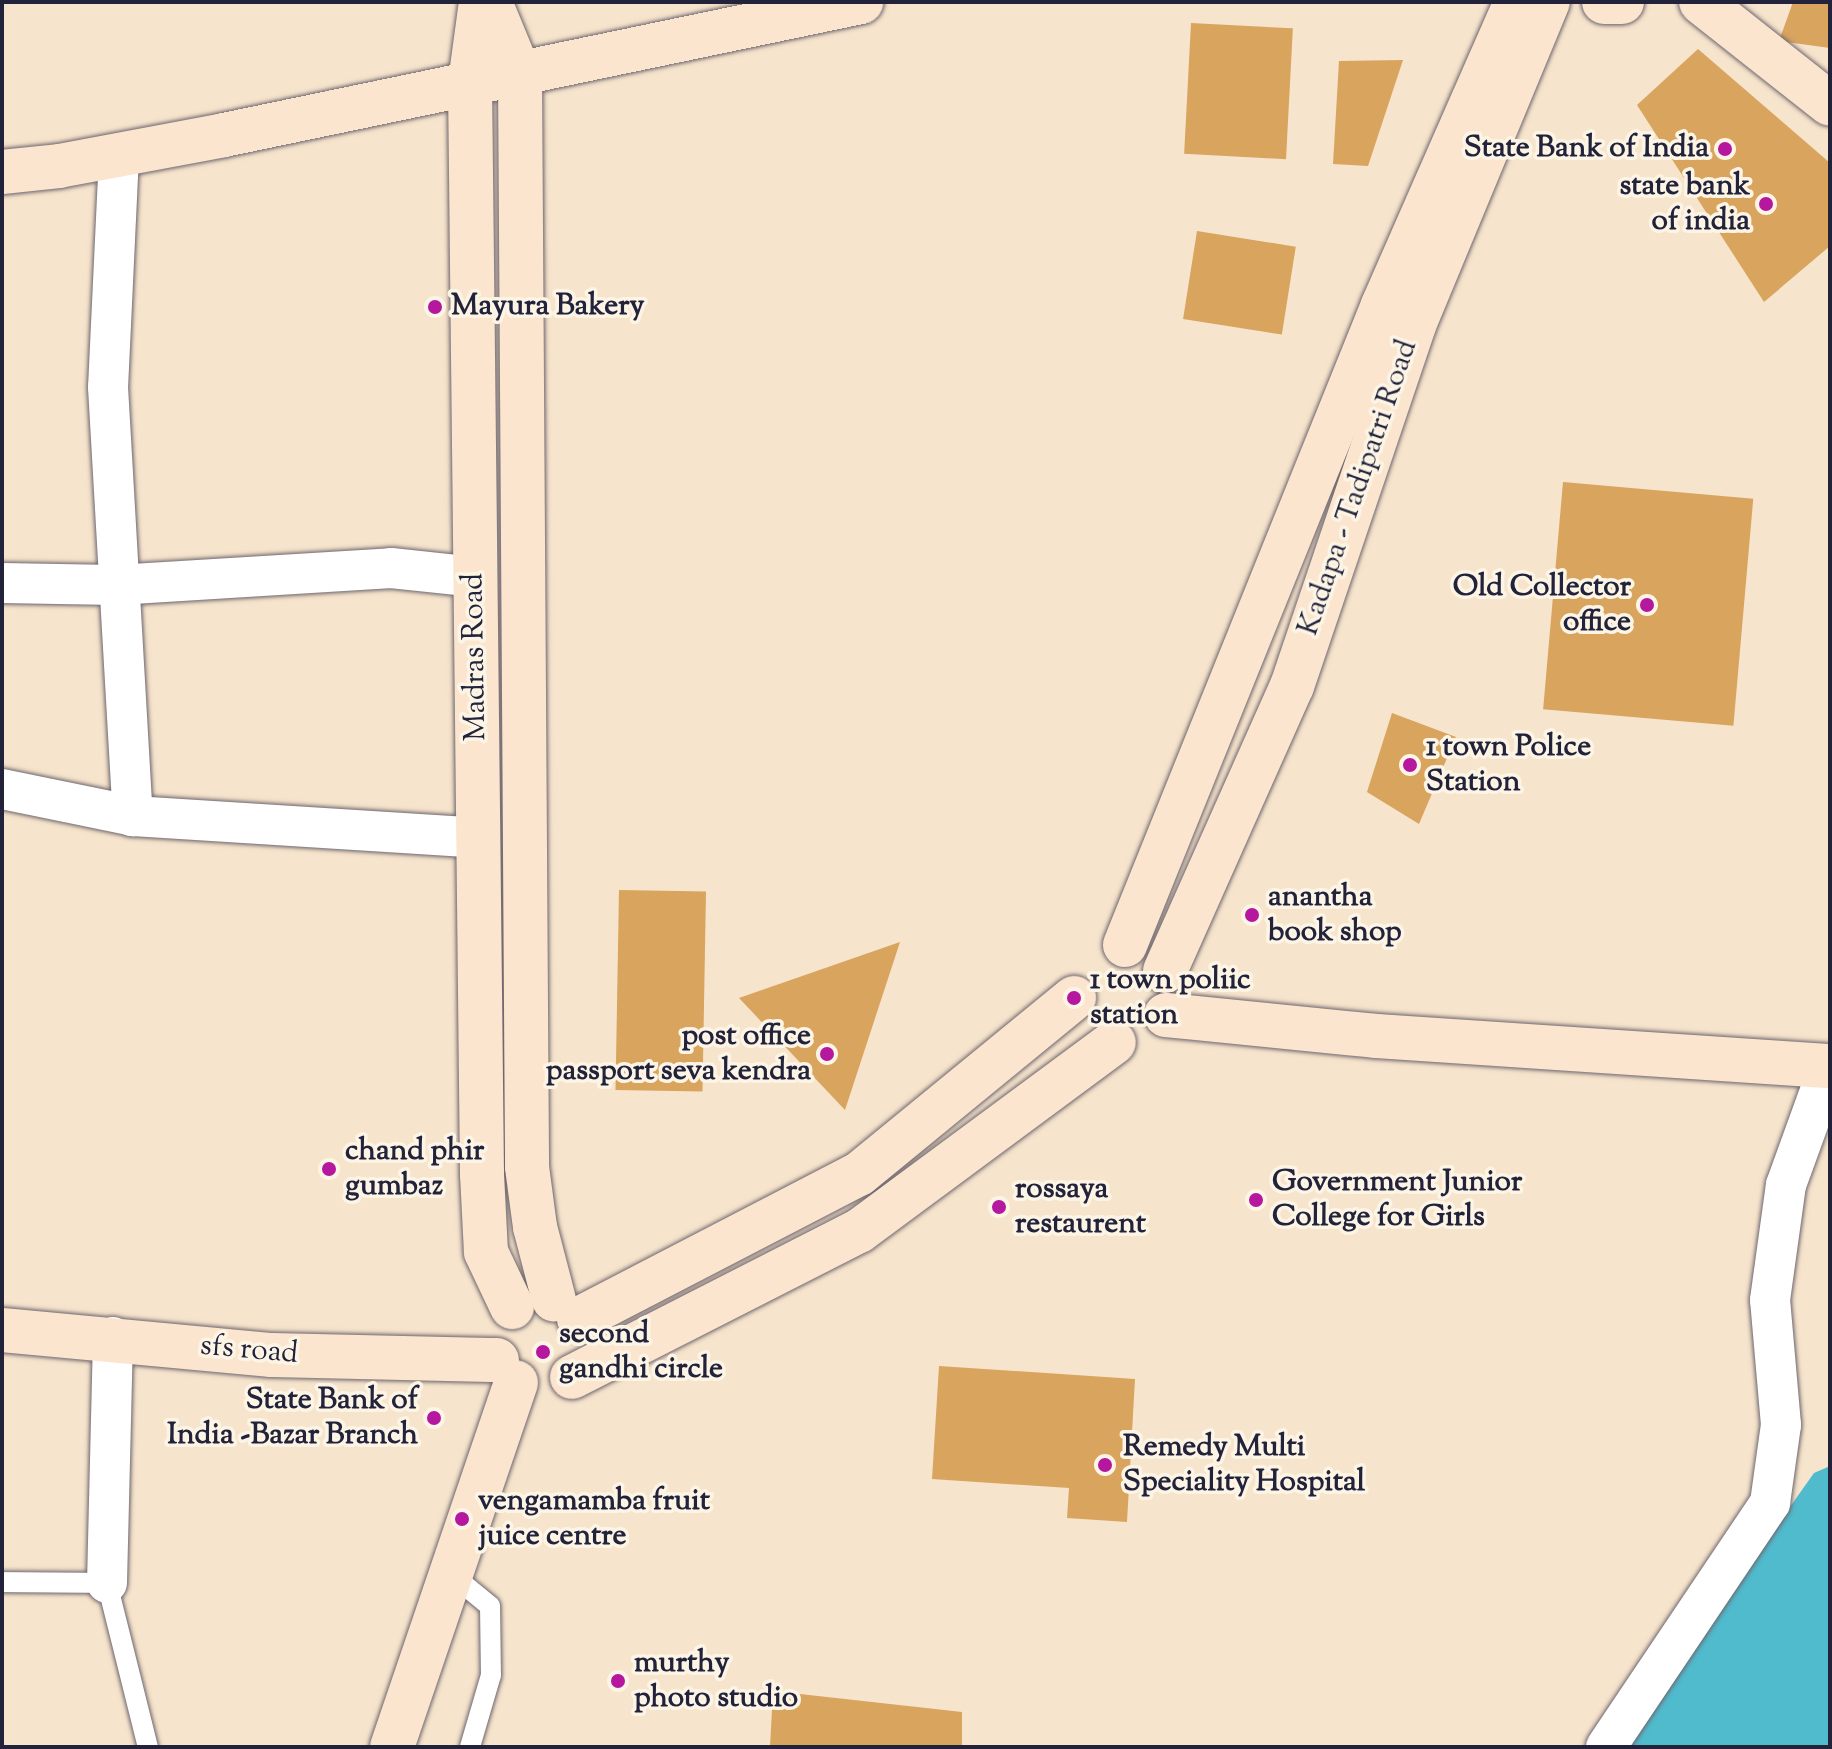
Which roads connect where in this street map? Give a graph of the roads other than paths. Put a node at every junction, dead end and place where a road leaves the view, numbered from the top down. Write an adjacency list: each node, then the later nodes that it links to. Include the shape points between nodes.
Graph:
1 (481, 2): 10 (main road, Madras Road)
2 (490, 2): 9 (main road, Madras Road)
3 (861, 2): 9 (main road)
4 (1516, 2): 20 (main road, Kadapa - Tadipatri Road, via 1383,305)
5 (1548, 2): 21 (main road, Kadapa - Tadipatri Road, via 1414,325 1292,686)
6 (1604, 2): 7 (main road)
7 (1622, 2)
8 (1701, 2): 11 (main road)
9 (520, 75): 10 (main road); 26 (main road, Madras Road, via 527,1167)
10 (470, 82): 12 (main road); 14 (main road, Madras Road)
11 (1830, 104)
12 (119, 155): 13 (main road); 16 (street, via 108,387)
13 (2, 172)
14 (475, 577): 16 (street, via 391,568); 19 (main road, Madras Road)
15 (2, 583): 16 (street)
16 (116, 585): 18 (street)
17 (2, 789): 18 (street)
18 (133, 816): 19 (street)
19 (478, 838): 26 (main road, Madras Road, via 486,1252)
20 (1125, 945): 21 (main road, via 1148,953); 22 (main road, via 1094,954 1082,966)
21 (1165, 971): 23 (main road)
22 (1074, 998): 24 (main road, via 1088,1027); 26 (main road, via 859,1174)
23 (1178, 1016): 24 (main road, via 1144,1037); 25 (main road)
24 (1114, 1042): 30 (main road, via 859,1231)
25 (1830, 1066): 37 (street, via 1786,1185 1770,1300 1781,1425 1770,1503)
26 (549, 1309): 29 (main road, via 496,1331); 30 (main road, via 586,1349)
27 (2, 1330): 28 (main road, sfs road)
28 (113, 1337): 29 (main road, sfs road, via 272,1355); 33 (street)
29 (507, 1371): 30 (main road, via 545,1390); 31 (main road)
30 (572, 1377)
31 (451, 1574): 35 (main road); 36 (lane, via 490,1606 491,1675)
32 (2, 1582): 33 (lane)
33 (107, 1583): 34 (lane)
34 (148, 1747)
35 (392, 1747)
36 (470, 1747)
37 (1606, 1747)

